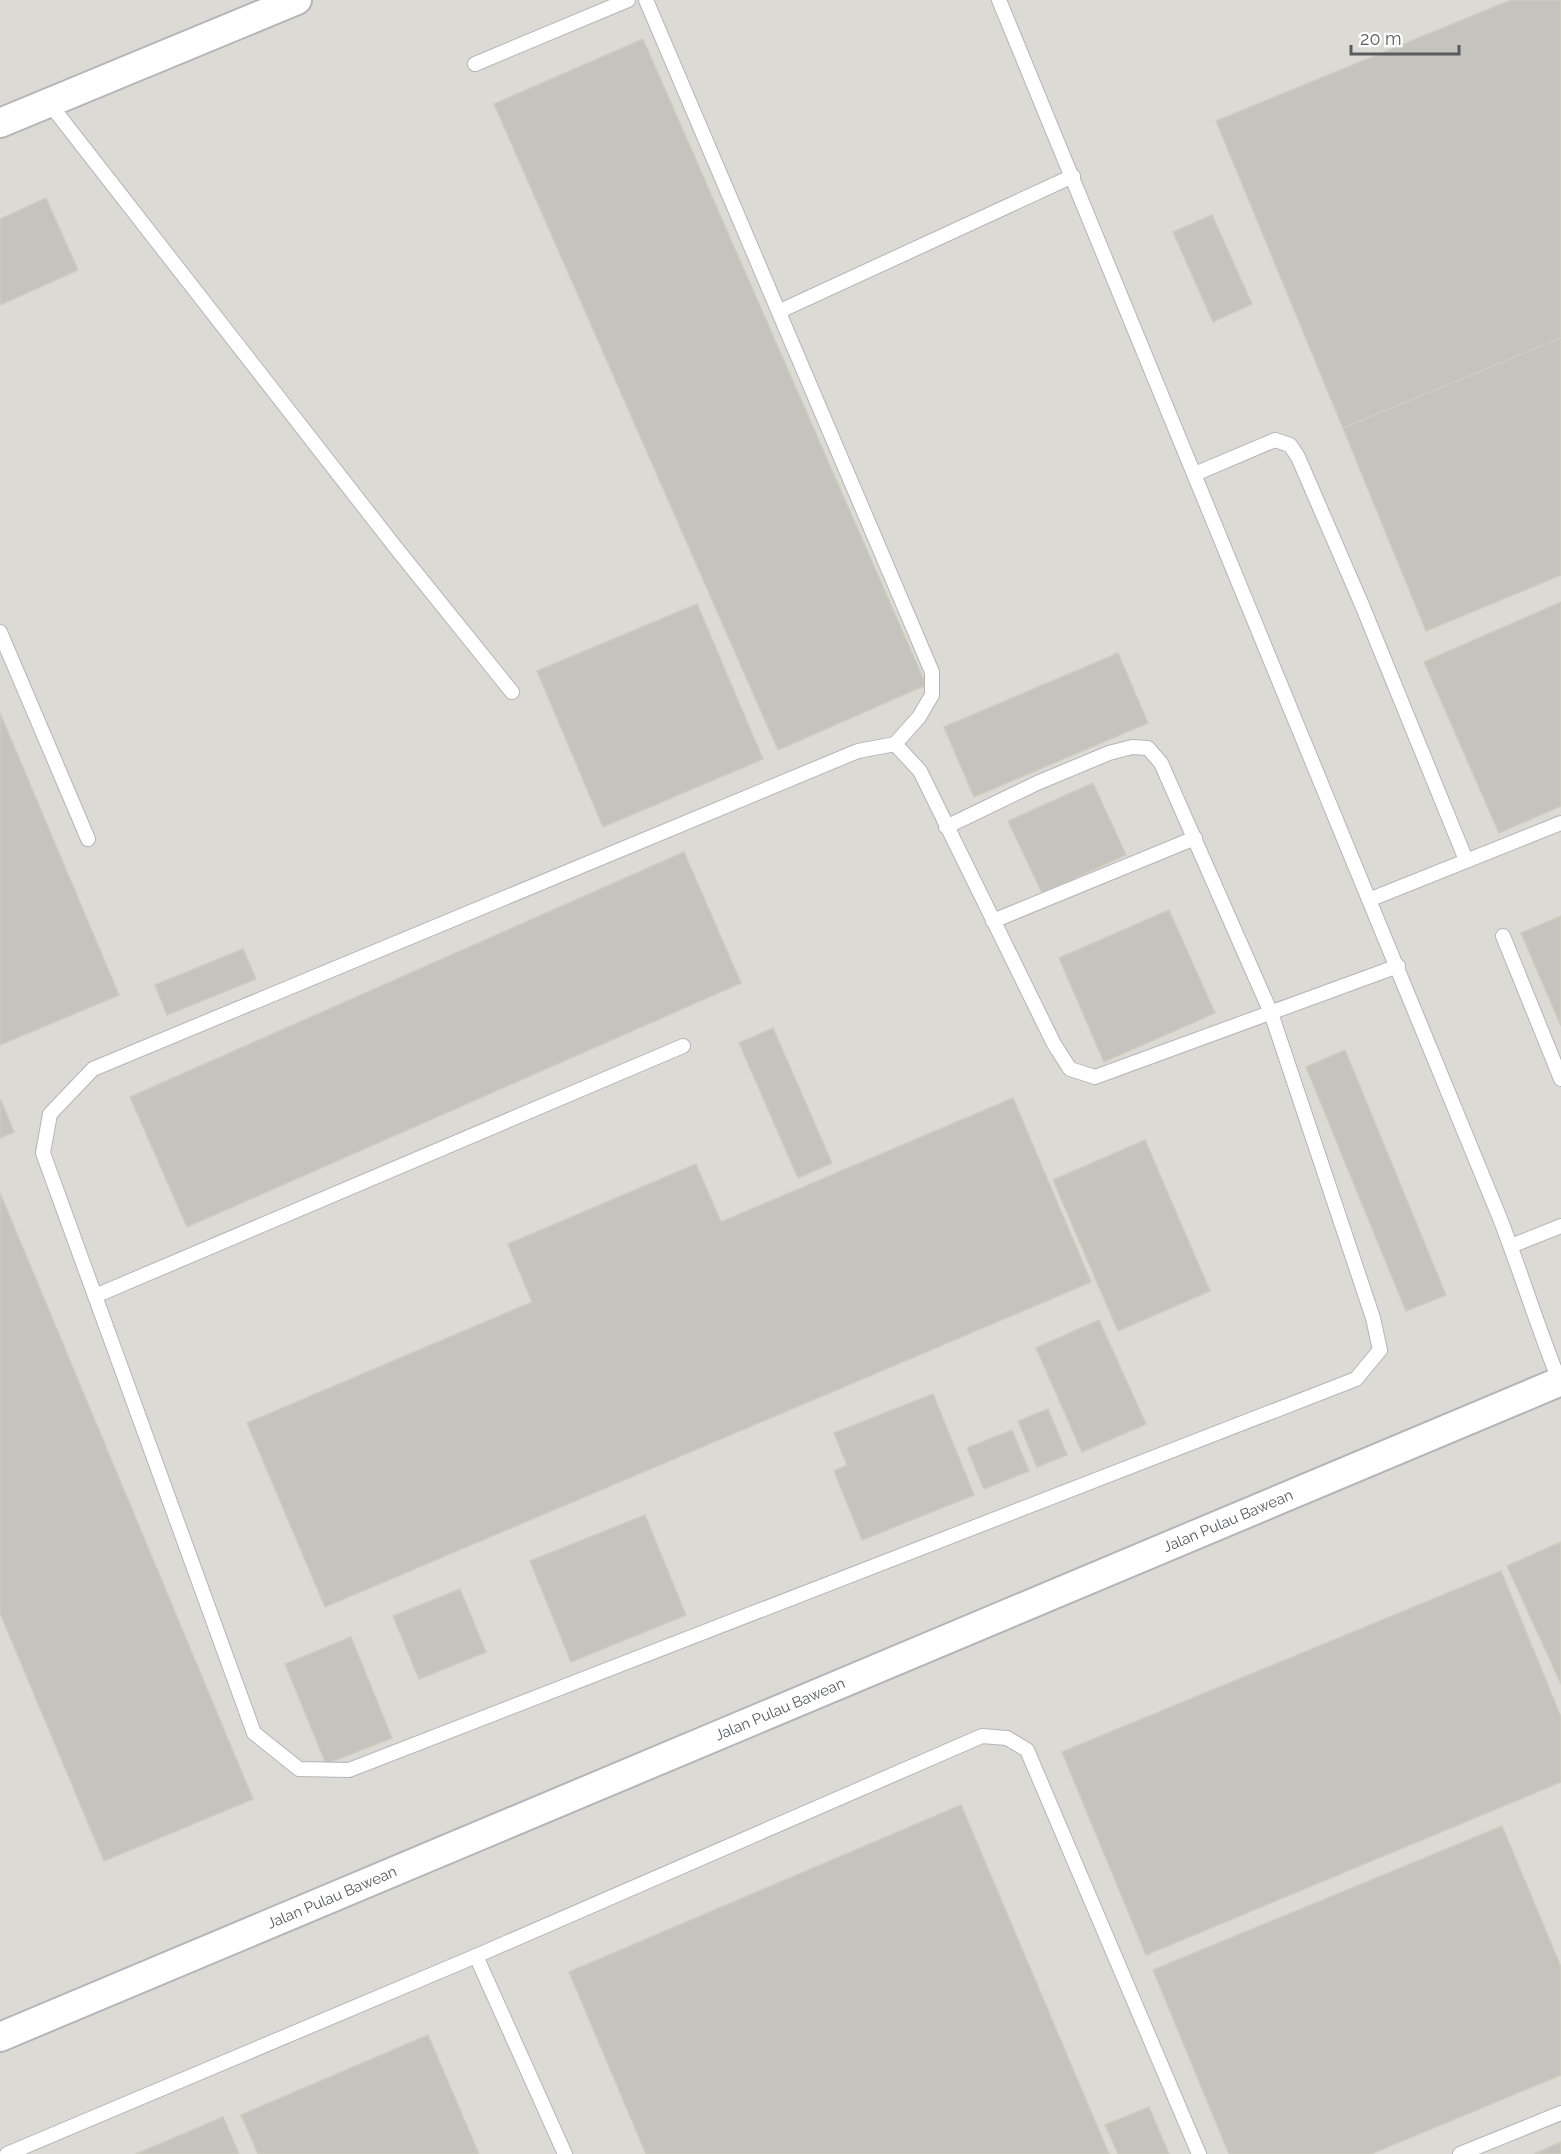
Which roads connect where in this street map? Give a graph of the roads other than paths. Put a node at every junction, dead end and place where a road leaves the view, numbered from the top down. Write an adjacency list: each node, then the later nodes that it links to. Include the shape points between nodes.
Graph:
1 (297, 0): 6 (street)
2 (628, 0): 5 (lane)
3 (646, 0): 9 (lane)
4 (999, 0): 8 (lane)
5 (475, 64)
6 (49, 103): 7 (street); 12 (lane)
7 (0, 123)
8 (1073, 176): 9 (lane); 10 (lane)
9 (780, 311): 13 (lane, via 932,672 932,695 920,717)
10 (1197, 473): 18 (lane, via 1275,440 1290,445 1362,605); 19 (lane)
11 (0, 632): 17 (lane)
12 (512, 692)
13 (895, 744): 15 (lane, via 920,771); 28 (lane, via 858,752 93,1069 50,1114 43,1153)
14 (1561, 823): 18 (lane)
15 (946, 827): 16 (lane, via 1048,779 1132,747 1148,748 1161,763); 20 (lane)
16 (1195, 838): 20 (lane); 23 (lane)
17 (88, 839)
18 (1466, 860): 19 (lane)
19 (1371, 899): 22 (lane)
20 (993, 921): 23 (lane, via 1070,1069 1095,1077)
21 (1503, 936): 25 (lane)
22 (1398, 966): 23 (lane); 27 (lane)
23 (1271, 1013): 28 (lane, via 1373,1318 1380,1350 1356,1379 349,1770 299,1769 254,1733)
24 (683, 1046): 28 (lane)
25 (1561, 1079)
26 (1561, 1226): 27 (lane)
27 (1510, 1245): 29 (lane)
28 (95, 1296)
29 (1560, 1383): 31 (street, Jalan Pulau Bawean)
30 (476, 1956): 33 (lane); 34 (lane); 35 (lane, via 982,1736 1007,1738 1027,1750)
31 (0, 2037)
32 (1561, 2113): 36 (lane)
33 (7, 2154)
34 (565, 2154)
35 (1198, 2154)
36 (1460, 2154)

